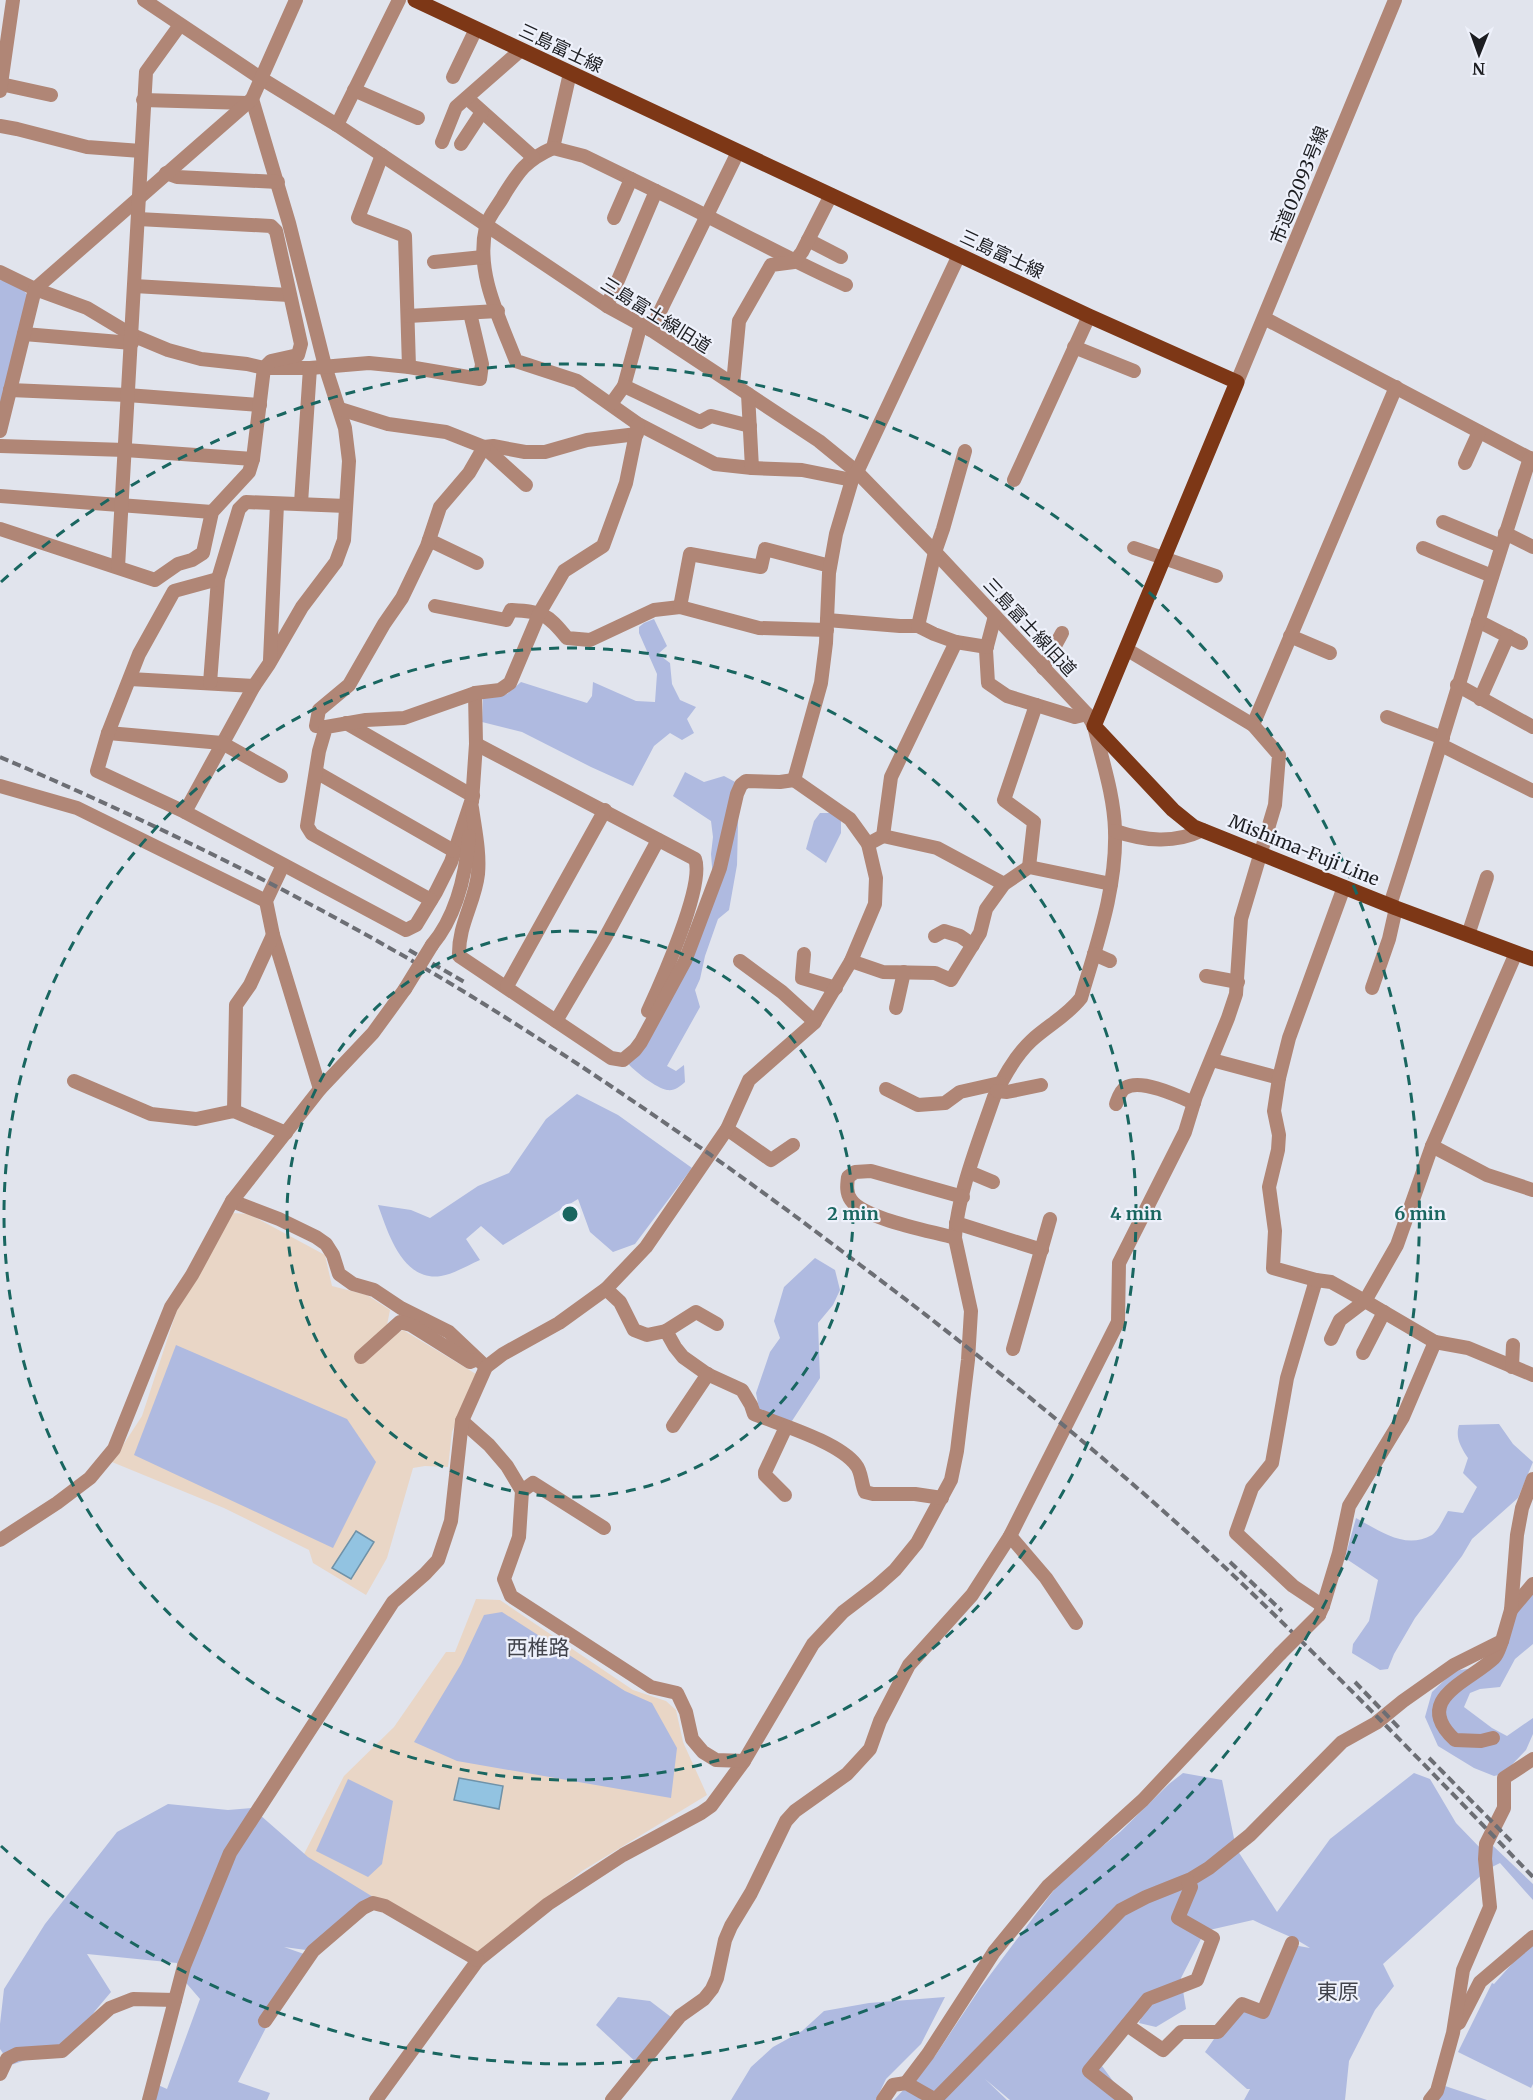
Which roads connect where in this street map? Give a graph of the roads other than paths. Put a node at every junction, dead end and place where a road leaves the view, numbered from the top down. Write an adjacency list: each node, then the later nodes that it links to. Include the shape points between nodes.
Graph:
1 (144, 0): 7 (street, 三島富士線旧道)
2 (296, 0): 13 (street)
3 (399, 0): 15 (street)
4 (415, 0): 8 (main road, 三島富士線)
5 (1395, 0): 57 (street, 市道02093号線)
6 (8, 4): 10 (street)
7 (180, 25): 13 (street, 三島富士線旧道); 18 (street, via 146,72)
8 (476, 29): 9 (main road, 三島富士線); 12 (street)
9 (521, 50): 11 (main road, 三島富士線); 17 (street)
10 (2, 59): 14 (street)
11 (570, 73): 26 (street); 28 (main road, 三島富士線)
12 (453, 77)
13 (262, 79): 19 (street); 22 (street, 三島富士線旧道)
14 (0, 87): 16 (street)
15 (354, 90): 21 (street); 22 (street)
16 (51, 95)
17 (467, 98): 20 (street); 24 (street, via 456,107)
18 (143, 99): 19 (street); 27 (street)
19 (249, 101): 31 (street); 33 (street)
20 (482, 112): 25 (street); 30 (street)
21 (418, 118)
22 (337, 124): 29 (street, 三島富士線旧道)
23 (0, 126): 27 (street, via 87,147)
24 (442, 142)
25 (461, 144)
26 (553, 148): 30 (street); 32 (street, via 584,156)
27 (141, 151): 36 (street)
28 (738, 152): 35 (main road, 三島富士線); 37 (street)
29 (382, 155): 40 (street, 三島富士線旧道); 55 (street, via 358,218 405,237)
30 (534, 157): 40 (street, via 517,175)
31 (166, 173): 33 (street, via 177,177); 36 (street)
32 (631, 178): 34 (street); 38 (street)
33 (278, 182): 62 (street)
34 (656, 191): 37 (street); 52 (street)
35 (831, 195): 41 (street); 42 (main road, 三島富士線)
36 (138, 197): 39 (street); 50 (street)
37 (707, 215): 46 (street); 58 (street)
38 (614, 218)
39 (138, 219): 49 (street); 51 (street, via 271,226 276,231)
40 (486, 225): 43 (street); 52 (street, 三島富士線旧道)
41 (808, 240): 44 (street); 46 (street)
42 (959, 255): 56 (main road, 三島富士線); 89 (street)
43 (483, 257): 45 (street); 53 (street)
44 (841, 257)
45 (434, 262)
46 (794, 262): 48 (street); 68 (street, via 771,265 739,321)
47 (0, 272): 50 (street)
48 (846, 285)
49 (134, 286): 51 (street); 60 (street)
50 (35, 289): 59 (street); 60 (street, via 87,308)
51 (289, 295): 64 (street, via 301,344 298,355 271,362)
52 (607, 306): 58 (street, 三島富士線旧道)
53 (498, 311): 54 (street); 75 (street, via 516,361 577,381)
54 (470, 313): 55 (street); 63 (street, via 482,364 480,379)
55 (408, 316): 63 (street)
56 (1089, 316): 61 (street); 67 (main road, 三島富士線)
57 (1264, 318): 67 (street, 市道02093号線); 70 (street)
58 (646, 327): 68 (street, 三島富士線旧道); 69 (street)
59 (24, 334): 60 (street); 71 (street)
60 (132, 339): 64 (street, via 201,359); 73 (street)
61 (1074, 347): 66 (street); 90 (street)
62 (325, 366): 63 (street, via 369,363); 65 (street); 76 (street)
63 (409, 367)
64 (264, 368): 65 (street); 74 (street)
65 (310, 368): 93 (street)
66 (1134, 371)
67 (1236, 382): 106 (main road)
68 (733, 384): 72 (street, 三島富士線旧道)
69 (624, 386): 75 (street); 77 (street, via 700,422 711,416)
70 (1396, 387): 80 (street); 121 (street)
71 (10, 390): 73 (street); 79 (street)
72 (748, 394): 77 (street); 89 (street, 三島富士線旧道, via 819,441)
73 (128, 395): 74 (street); 83 (street)
74 (260, 405): 85 (street)
75 (611, 405): 78 (street)
76 (340, 409): 82 (street, via 388,424 446,432); 95 (street, via 349,461)
77 (750, 426): 88 (street)
78 (638, 429): 82 (street, via 545,452); 88 (street, via 715,464); 115 (street, via 626,483 603,546 564,571)
79 (0, 431)
80 (1479, 432): 86 (street); 87 (street)
81 (0, 446): 83 (street)
82 (484, 447): 91 (street); 101 (street, via 469,473 440,507)
83 (125, 450): 85 (street); 96 (street)
84 (965, 451): 105 (street)
85 (253, 459): 97 (street, via 249,472)
86 (1532, 459): 100 (street)
87 (1465, 463)
88 (752, 468): 89 (street)
89 (855, 476): 105 (street, 三島富士線旧道); 108 (street)
90 (1014, 480)
91 (526, 485)
92 (0, 496): 96 (street)
93 (301, 503): 94 (street); 95 (street)
94 (277, 504): 112 (street, via 246,502 239,509); 126 (street)
95 (346, 506): 126 (street, via 344,540 336,562 302,606)
96 (122, 507): 97 (street); 109 (street)
97 (212, 512): 109 (street, via 202,553 192,560 178,564 155,580)
98 (1443, 522): 100 (street)
99 (0, 529): 109 (street)
100 (1503, 539): 102 (street); 111 (street)
101 (429, 540): 107 (street); 139 (street, via 402,598 349,685 319,710 316,726)
102 (1533, 547)
103 (1134, 548): 106 (street)
104 (1423, 549): 111 (street)
105 (935, 552): 116 (street, 三島富士線旧道); 119 (street)
106 (1164, 557): 110 (street); 124 (main road)
107 (477, 563)
108 (830, 566): 114 (street, via 765,549 761,567 690,554); 118 (street)
109 (118, 567)
110 (1216, 576)
111 (1492, 576): 117 (street)
112 (218, 579): 128 (street, via 174,591 139,654); 129 (street)
113 (435, 606): 115 (street, via 504,625 511,610)
114 (680, 607): 115 (street, via 654,610 590,640 567,638); 118 (street, via 759,628)
115 (540, 612): 132 (street, via 510,683 500,690)
116 (995, 616): 123 (street); 127 (street, 三島富士線旧道)
117 (1478, 621): 130 (street); 133 (street, via 1515,639)
118 (827, 625): 119 (street); 147 (street, via 821,683)
119 (918, 626): 122 (street)
120 (1062, 633): 127 (street)
121 (1290, 636): 125 (street); 138 (street)
122 (956, 642): 123 (street); 155 (street, via 891,777)
123 (987, 647): 134 (street, via 988,683 1007,696)
124 (1126, 649): 136 (main road); 138 (street)
125 (1330, 653)
126 (270, 664): 131 (street)
127 (1043, 668): 136 (street, 三島富士線旧道)
128 (130, 679): 129 (street); 141 (street)
129 (210, 682): 131 (street)
130 (1457, 685): 133 (street); 142 (street)
131 (254, 686): 143 (street)
132 (475, 693): 137 (street, via 404,718); 144 (street)
133 (1480, 699): 140 (street)
134 (1036, 705): 136 (street); 162 (street, via 1004,800 1034,822)
135 (1387, 717): 142 (street)
136 (1090, 720): 153 (main road, Mishima-Fuji Line, via 1173,810); 154 (street, via 1113,808)
137 (346, 723): 139 (street); 150 (street)
138 (1253, 725): 159 (street, via 1279,755 1275,805)
139 (326, 727): 145 (street)
140 (1533, 727)
141 (108, 733): 143 (street); 152 (street, via 97,771)
142 (1442, 742): 149 (street); 170 (street)
143 (222, 743): 146 (street); 152 (street)
144 (476, 744): 150 (street); 151 (street)
145 (316, 772): 158 (street); 168 (street, via 307,826 312,834)
146 (281, 776)
147 (794, 780): 157 (street, via 850,819); 163 (street, via 746,781 741,785)
148 (0, 786): 169 (street, via 77,808)
149 (1533, 791)
150 (472, 802): 158 (street); 185 (street, via 478,875 459,939 459,956); 197 (street, bridge, via 467,861 459,895 442,933 373,1033)
151 (605, 810): 156 (street); 185 (street)
152 (185, 813): 160 (street)
153 (1203, 830): 154 (street, via 1159,841); 159 (main road, Mishima-Fuji Line)
154 (1115, 831): 166 (street)
155 (883, 836): 157 (street); 165 (street, via 937,848)
156 (658, 840): 161 (street, via 695,859); 189 (street)
157 (868, 844): 180 (street, via 876,878 875,904)
158 (454, 851): 168 (street)
159 (1262, 854): 167 (main road, Mishima-Fuji Line); 184 (street, via 1241,919)
160 (283, 865): 168 (street, via 406,930 416,925); 169 (street)
161 (698, 866): 163 (street); 191 (street, via 675,952)
162 (1029, 867): 165 (street); 166 (street)
163 (720, 868): 191 (street, via 685,961 641,1042)
164 (1487, 878): 172 (street)
165 (1004, 884): 174 (street, via 986,909 981,933)
166 (1111, 884): 177 (street)
167 (1344, 887): 170 (main road, Mishima-Fuji Line); 193 (street, via 1289,1038)
168 (431, 900)
169 (266, 901): 171 (street)
170 (1393, 907): 172 (main road, Mishima-Fuji Line); 187 (street, via 1389,939)
171 (273, 935): 197 (street); 201 (street, via 236,1005)
172 (1468, 935): 175 (main road, Mishima-Fuji Line)
173 (935, 936): 174 (street, via 944,931)
174 (973, 945): 182 (street, via 951,980 935,972)
175 (1516, 953): 178 (main road, Mishima-Fuji Line); 205 (street)
176 (804, 954): 186 (street, via 802,978)
177 (1094, 954): 181 (street); 196 (street, via 1081,998 1029,1042)
178 (1533, 959)
179 (740, 961): 190 (street)
180 (851, 961): 182 (street, via 883,972); 186 (street)
181 (1110, 961)
182 (904, 972): 188 (street)
183 (1206, 976): 184 (street)
184 (1238, 982): 192 (street)
185 (507, 986): 189 (street)
186 (836, 988): 190 (street)
187 (1372, 988)
188 (896, 1008)
189 (556, 1021): 191 (street, via 611,1058)
190 (815, 1022): 202 (street, via 749,1080)
191 (623, 1060)
192 (1212, 1060): 193 (street); 199 (street)
193 (1279, 1077): 215 (street, via 1274,1111 1278,1150 1269,1187 1275,1231 1273,1268)
194 (74, 1081): 201 (street, via 151,1114 196,1119)
195 (1041, 1084): 196 (street, via 1007,1092)
196 (999, 1087): 198 (street, via 960,1092 945,1103 918,1105); 206 (street)
197 (321, 1089): 203 (street)
198 (886, 1089)
199 (1194, 1102): 200 (street, via 1155,1088 1132,1085 1121,1091); 239 (street, via 1185,1132 1119,1263 1118,1322)
200 (1116, 1104)
201 (234, 1111): 203 (street)
202 (728, 1129): 204 (street, via 771,1160); 216 (street, via 646,1247)
203 (286, 1133): 210 (street)
204 (793, 1145)
205 (1431, 1146): 208 (street, via 1487,1175); 217 (street, via 1397,1245)
206 (969, 1172): 207 (street); 209 (street)
207 (993, 1182)
208 (1533, 1190)
209 (963, 1197): 212 (street); 213 (street, via 871,1171 855,1172 848,1177 846,1188 851,1200 870,1214)
210 (232, 1201): 227 (street, via 316,1237 333,1255 339,1274 449,1332); 240 (street, via 171,1307 114,1449 90,1478)
211 (1050, 1219): 214 (street)
212 (956, 1223): 213 (street); 214 (street)
213 (955, 1238): 237 (street, via 971,1311 957,1451 951,1480)
214 (1042, 1250): 224 (street)
215 (1316, 1281): 217 (street, via 1330,1281); 242 (street, via 1287,1378 1272,1463 1252,1488 1236,1533)
216 (606, 1288): 220 (street, via 620,1302 634,1330 648,1335); 227 (street, via 559,1323)
217 (1365, 1301): 218 (street); 221 (street, via 1340,1320)
218 (1384, 1312): 222 (street); 225 (street)
219 (717, 1324): 220 (street, via 696,1312)
220 (666, 1331): 229 (street, via 683,1358)
221 (1332, 1339)
222 (1435, 1342): 228 (street, via 1468,1348); 242 (street, via 1403,1417 1349,1506)
223 (1513, 1345): 228 (street)
224 (1013, 1349)
225 (1363, 1353)
226 (361, 1357): 227 (street, via 400,1322 470,1362)
227 (481, 1363): 231 (street)
228 (1512, 1367): 230 (street)
229 (708, 1374): 232 (street); 233 (street, via 742,1390 754,1414)
230 (1533, 1376)
231 (462, 1421): 235 (street, via 507,1466); 253 (street, via 451,1521 438,1560 393,1602 230,1853 184,1965)
232 (673, 1426)
233 (786, 1427): 236 (street, via 765,1472); 237 (street, via 843,1452 858,1466 865,1492)
234 (1533, 1479): 243 (street, via 1517,1535)
235 (522, 1491): 238 (street, via 533,1483); 248 (street, via 519,1538 504,1579 511,1596 651,1687 677,1693 692,1739 702,1752 716,1760)
236 (785, 1495)
237 (942, 1498): 248 (street, via 917,1543 895,1570 843,1612 813,1644)
238 (604, 1528)
239 (1010, 1536): 244 (street, via 1046,1578); 261 (street, via 972,1595 909,1665 870,1749 847,1774 786,1821 731,1926 712,1989 680,2016)
240 (0, 1540)
241 (1533, 1584): 243 (street)
242 (1321, 1610): 258 (street, bridge, via 1143,1800 1048,1886 994,1952)
243 (1510, 1610): 245 (street)
244 (1076, 1623)
245 (1502, 1641): 246 (street, via 1496,1656 1444,1696 1439,1712 1442,1728 1455,1740); 249 (street, via 1454,1665 1376,1724 1342,1742 1250,1835)
246 (1493, 1738)
247 (1533, 1759): 256 (street, via 1504,1778 1504,1808 1486,1844 1490,1907 1463,1970)
248 (744, 1761): 252 (street, via 711,1806 623,1855 548,1904)
249 (1188, 1881): 255 (street, via 1191,1887 1178,1918 1213,1938 1197,1980 1148,1999); 263 (street, via 1121,1910)
250 (1533, 1937): 256 (street, via 1480,1982)
251 (1292, 1943): 255 (street, via 1263,2012 1242,2004 1218,2032 1181,2032 1163,2050)
252 (478, 1960): 254 (street, via 385,1906 373,1903 313,1952); 260 (street)
253 (175, 2000): 257 (street, via 133,1999 110,2008 62,2051 17,2054 7,2059); 259 (street)
254 (265, 2020)
255 (1127, 2025): 264 (street, via 1089,2071)
256 (1454, 2033): 265 (street, via 1437,2091)
257 (0, 2074)
258 (906, 2083): 262 (street, via 893,2085); 263 (street)
259 (149, 2100)
260 (376, 2100)
261 (612, 2100)
262 (883, 2100)
263 (935, 2100)
264 (1126, 2100)
265 (1430, 2100)

